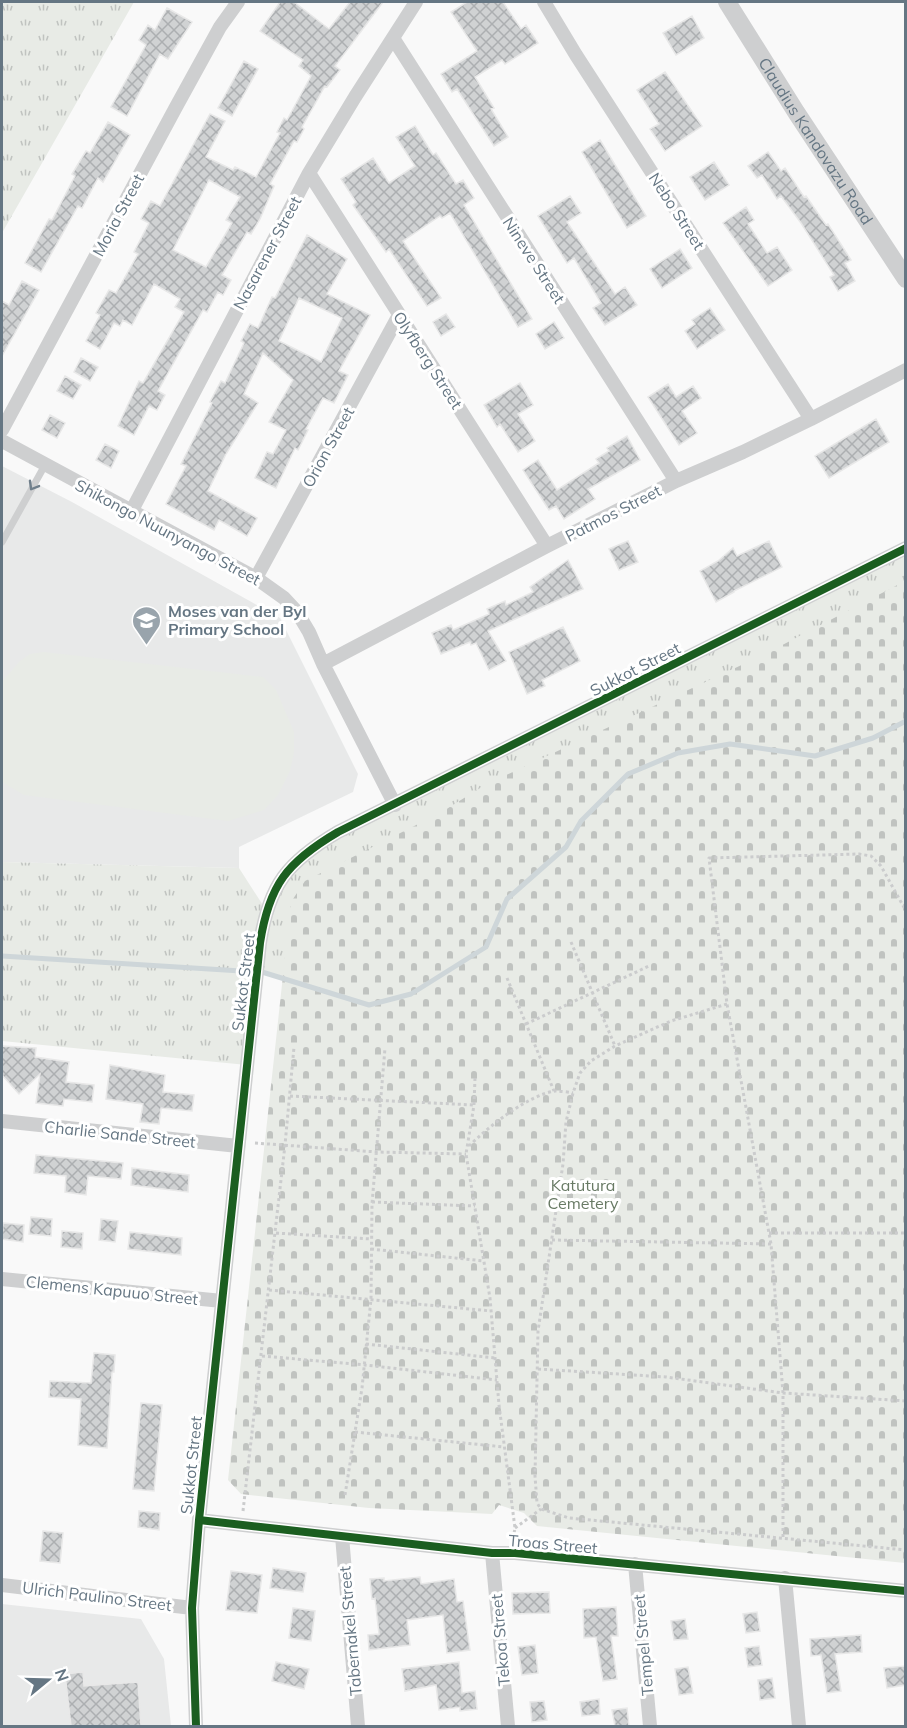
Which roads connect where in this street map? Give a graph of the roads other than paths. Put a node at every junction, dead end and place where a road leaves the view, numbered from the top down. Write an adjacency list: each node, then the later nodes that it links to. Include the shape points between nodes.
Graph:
1 (237, 2): 11 (street, Moria Street, via 165,126)
2 (416, 2): 5 (street, Nasarener Street)
3 (544, 2): 10 (street, Nebo Street)
4 (727, 2): 7 (street, Claudius Kandovazu Road)
5 (393, 38): 6 (street, Nasarener Street); 14 (street, Nineve Street)
6 (309, 173): 8 (street, Olyfberg Street); 15 (street, Nasarener Street)
7 (906, 279)
8 (399, 315): 17 (street, Olyfberg Street); 19 (street, Orion Street)
9 (906, 370): 10 (street, Patmos Street)
10 (811, 419): 14 (street, Patmos Street)
11 (2, 430)
12 (2, 441): 13 (street, Shikongo Nuunyango Street)
13 (45, 465): 15 (street, Shikongo Nuunyango Street); 16 (lane, one-way to 16)
14 (676, 481): 17 (street, Patmos Street)
15 (131, 512): 19 (street, Shikongo Nuunyango Street)
16 (2, 542)
17 (547, 546): 20 (street, Patmos Street)
18 (906, 548): 21 (street, Sukkot Street)
19 (256, 578): 20 (street, Shikongo Nuunyango Street, via 297,612)
20 (323, 664): 21 (street, Shikongo Nuunyango Street)
21 (395, 805): 23 (street, Sukkot Street, via 314,846 278,882 265,915)
22 (2, 1121): 23 (street, Charlie Sande Street)
23 (238, 1144): 25 (street, Sukkot Street)
24 (2, 1279): 25 (street, Clemens Kapuuo Street)
25 (222, 1301): 26 (street, Sukkot Street)
26 (199, 1520): 27 (street, Troas Street); 33 (street, Sukkot Street)
27 (342, 1536): 28 (street, Troas Street); 35 (street, Tabernakel Street)
28 (492, 1553): 29 (street, Troas Street); 36 (street, Tekoa Street)
29 (635, 1564): 30 (street, Troas Street); 37 (street, Tempel Street)
30 (785, 1578): 32 (street, Troas Street); 38 (street)
31 (2, 1585): 33 (street, Ulrich Paulino Street)
32 (906, 1591)
33 (192, 1608): 34 (street, Sukkot Street)
34 (196, 1726)
35 (358, 1726)
36 (508, 1726)
37 (651, 1726)
38 (799, 1726)

